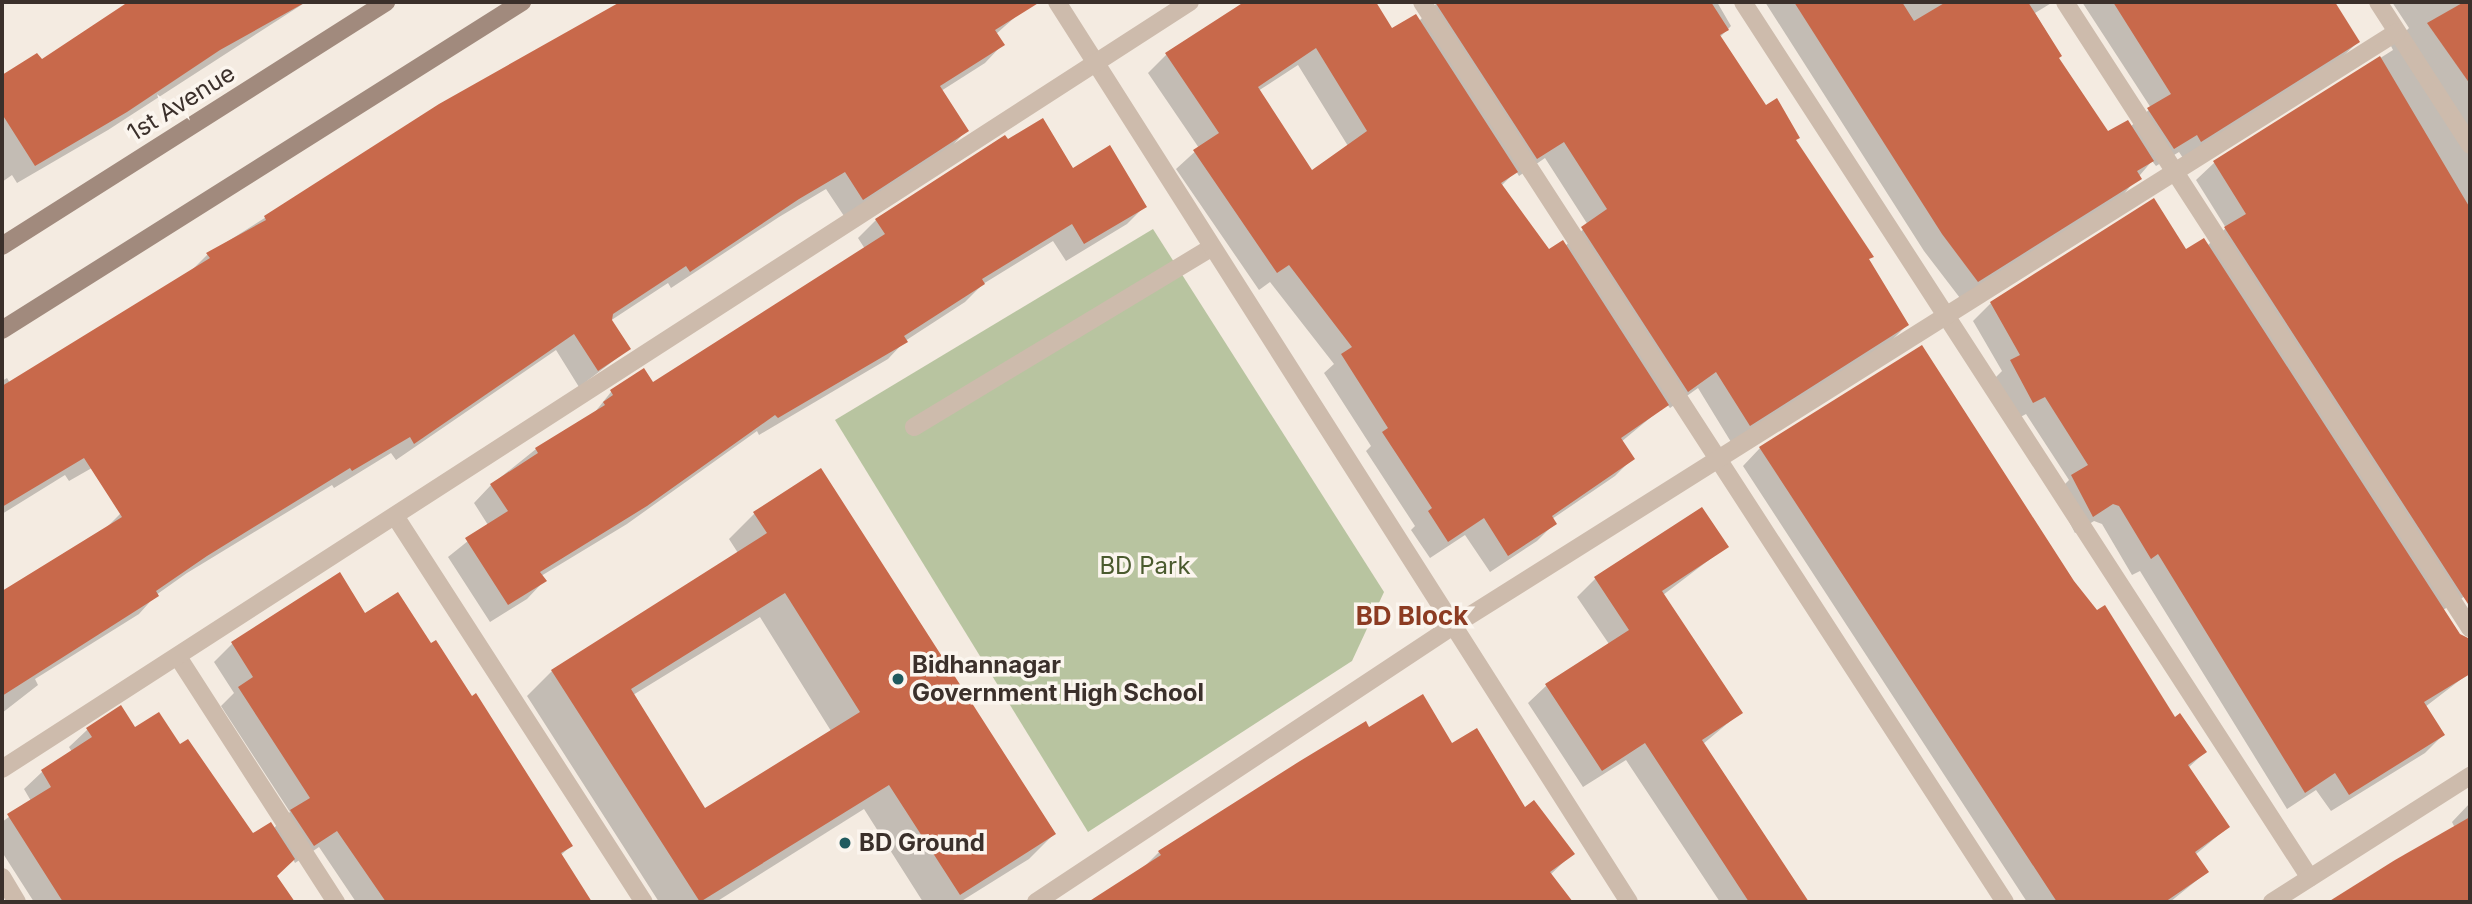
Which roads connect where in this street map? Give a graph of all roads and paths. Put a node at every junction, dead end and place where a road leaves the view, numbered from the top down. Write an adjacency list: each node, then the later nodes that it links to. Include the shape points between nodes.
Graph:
1 (386, 2): 13 (main road, 1st Avenue)
2 (522, 2): 16 (main road)
3 (1057, 2): 10 (street)
4 (1189, 2): 10 (street)
5 (1422, 2): 18 (street)
6 (1743, 2): 15 (street)
7 (2064, 2): 12 (street)
8 (2378, 2): 9 (street)
9 (2397, 32): 11 (street); 12 (street)
10 (1096, 62): 14 (street); 19 (street)
11 (2470, 145)
12 (2175, 172): 15 (street); 21 (street)
13 (2, 246)
14 (1212, 247): 17 (street); 20 (street)
15 (1947, 317): 18 (street); 26 (street)
16 (2, 330)
17 (915, 427)
18 (1719, 460): 20 (street); 32 (street)
19 (395, 516): 22 (street); 29 (street)
20 (1453, 626): 30 (street); 31 (street)
21 (2470, 628)
22 (178, 657): 23 (street); 28 (street)
23 (2, 769)
24 (2470, 776): 26 (street)
25 (2, 877): 27 (street)
26 (2310, 878): 33 (street)
27 (17, 902)
28 (336, 902)
29 (644, 902)
30 (1036, 902)
31 (1629, 902)
32 (2006, 902)
33 (2272, 902)

